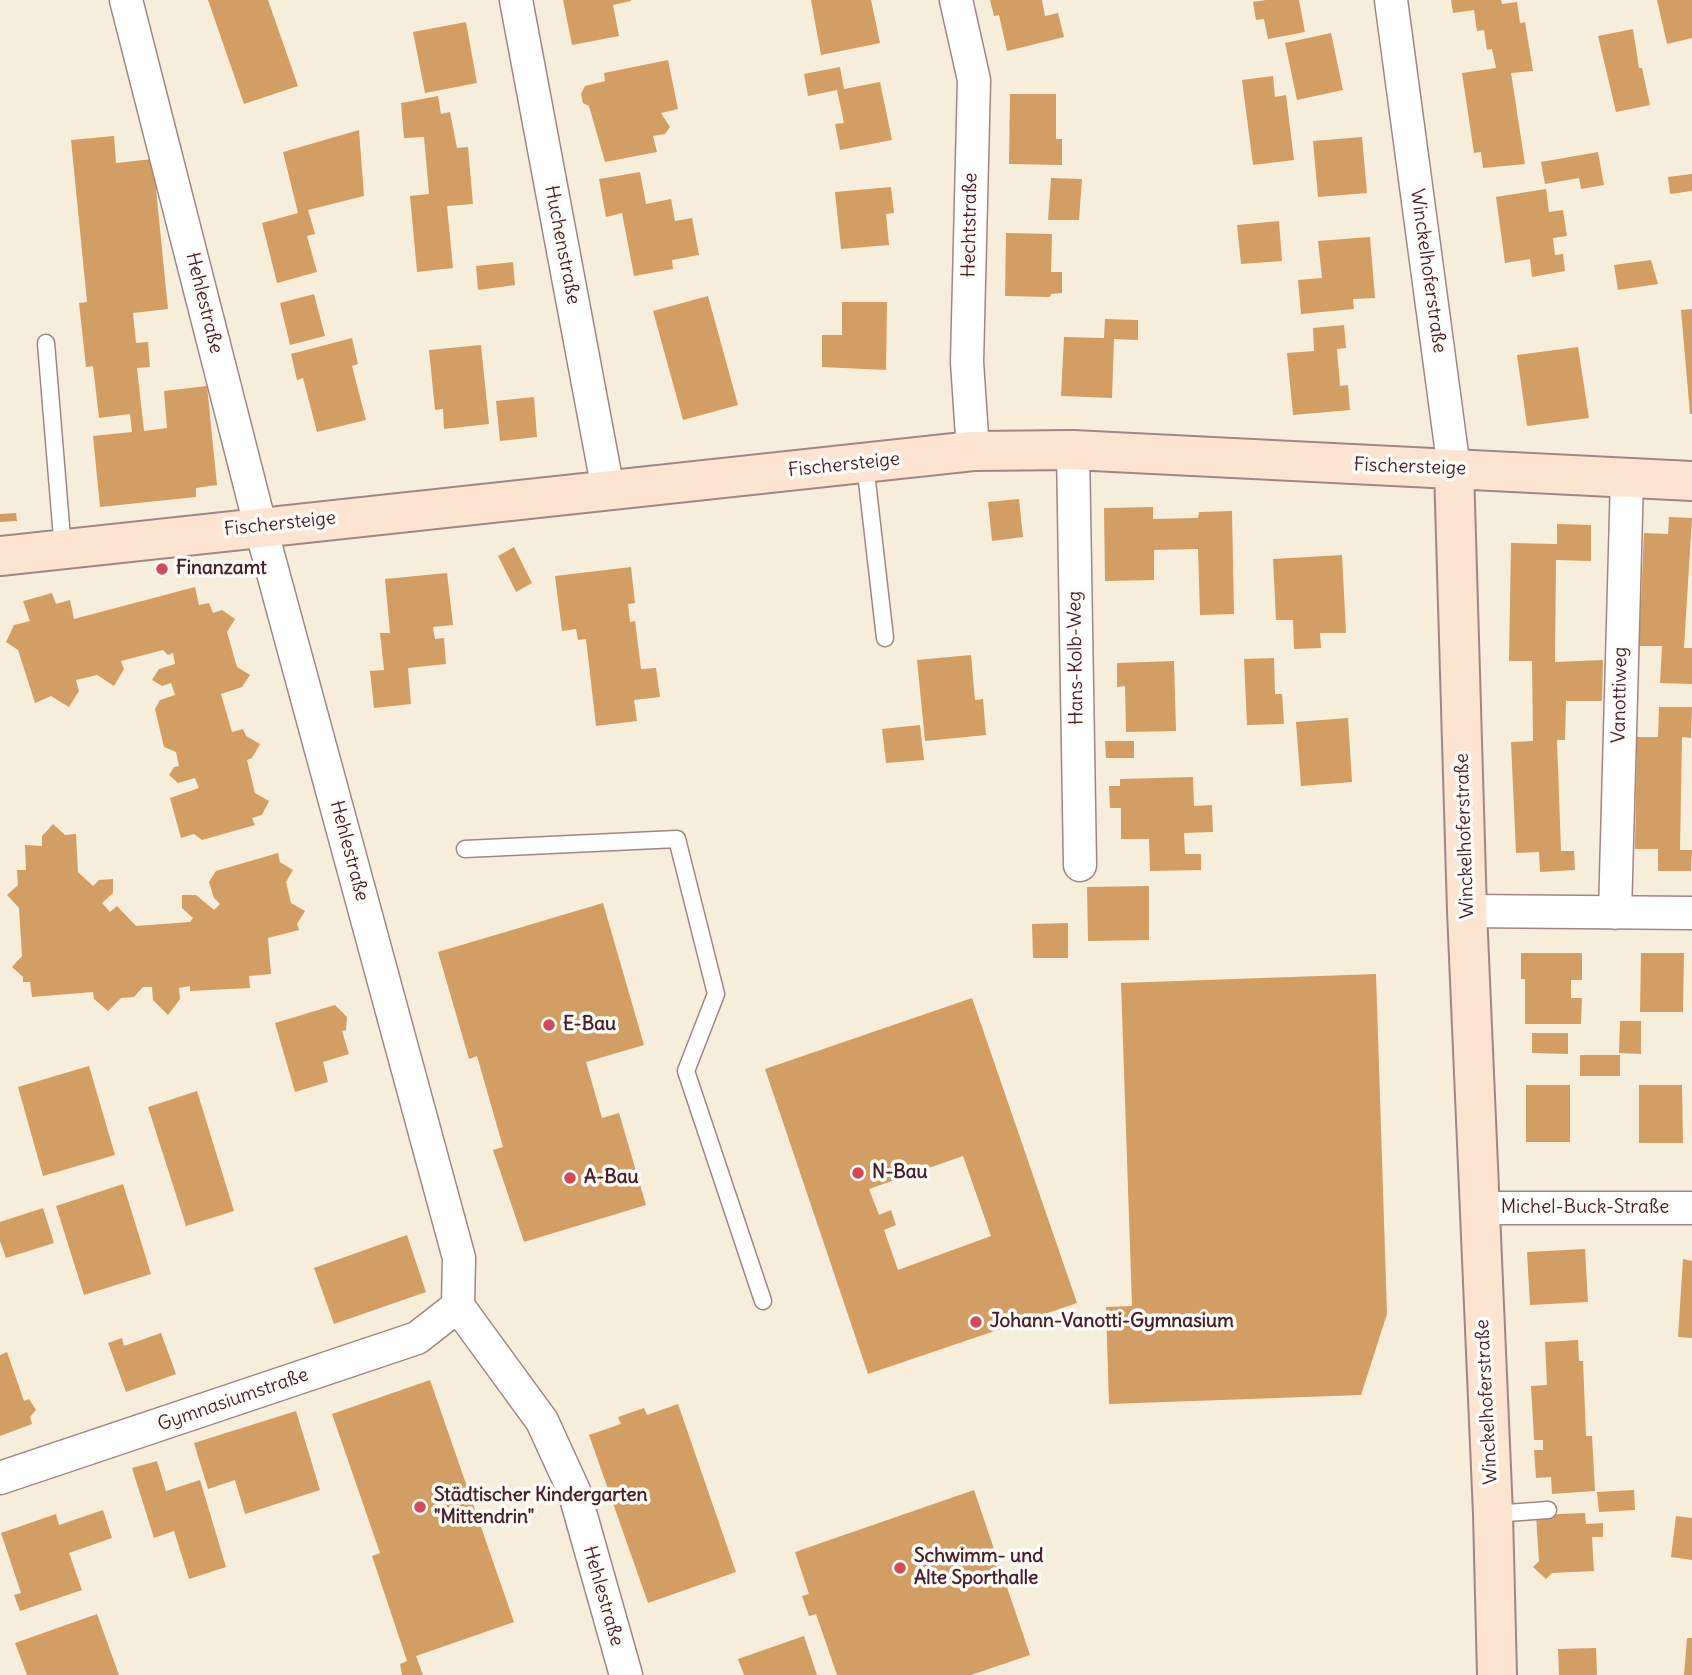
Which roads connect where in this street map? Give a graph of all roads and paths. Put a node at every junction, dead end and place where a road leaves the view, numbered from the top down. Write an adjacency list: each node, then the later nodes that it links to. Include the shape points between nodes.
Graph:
1 (127, 0): 13 (street, Hehlestraße)
2 (516, 0): 12 (street, Huchenstraße)
3 (956, 0): 7 (street, Hechtstraße, via 974,80 967,362)
4 (1391, 0): 9 (street, Winckelhoferstraße)
5 (46, 343): 14 (lane)
6 (1073, 450): 7 (street, Fischersteige); 9 (street, Fischersteige); 18 (street, Hans-Kolb-Weg)
7 (973, 451): 8 (street, Fischersteige)
8 (865, 464): 12 (street, Fischersteige); 16 (lane)
9 (1454, 469): 10 (street, Fischersteige); 19 (street, Winckelhoferstraße)
10 (1626, 478): 11 (street, Fischersteige); 20 (street, Vanottiweg)
11 (1692, 481)
12 (608, 490): 13 (street, Fischersteige)
13 (260, 525): 14 (street, Fischersteige); 25 (street, Hehlestraße, via 459,1258)
14 (62, 550): 15 (street, Fischersteige)
15 (0, 556)
16 (885, 638)
17 (466, 849): 24 (lane, via 677,839 716,994 686,1071)
18 (1080, 865)
19 (1467, 911): 20 (street); 22 (street, Winckelhoferstraße)
20 (1615, 913): 21 (street)
21 (1692, 913)
22 (1477, 1208): 23 (street, Michel-Buck-Straße); 28 (street, Winckelhoferstraße)
23 (1692, 1208)
24 (763, 1301)
25 (458, 1306): 26 (street, Gymnasiumstraße, via 417,1338); 29 (street, Hehlestraße, via 542,1421 574,1491)
26 (0, 1478)
27 (1548, 1510): 28 (lane)
28 (1493, 1514): 30 (street, Winckelhoferstraße)
29 (626, 1675)
30 (1497, 1675)

